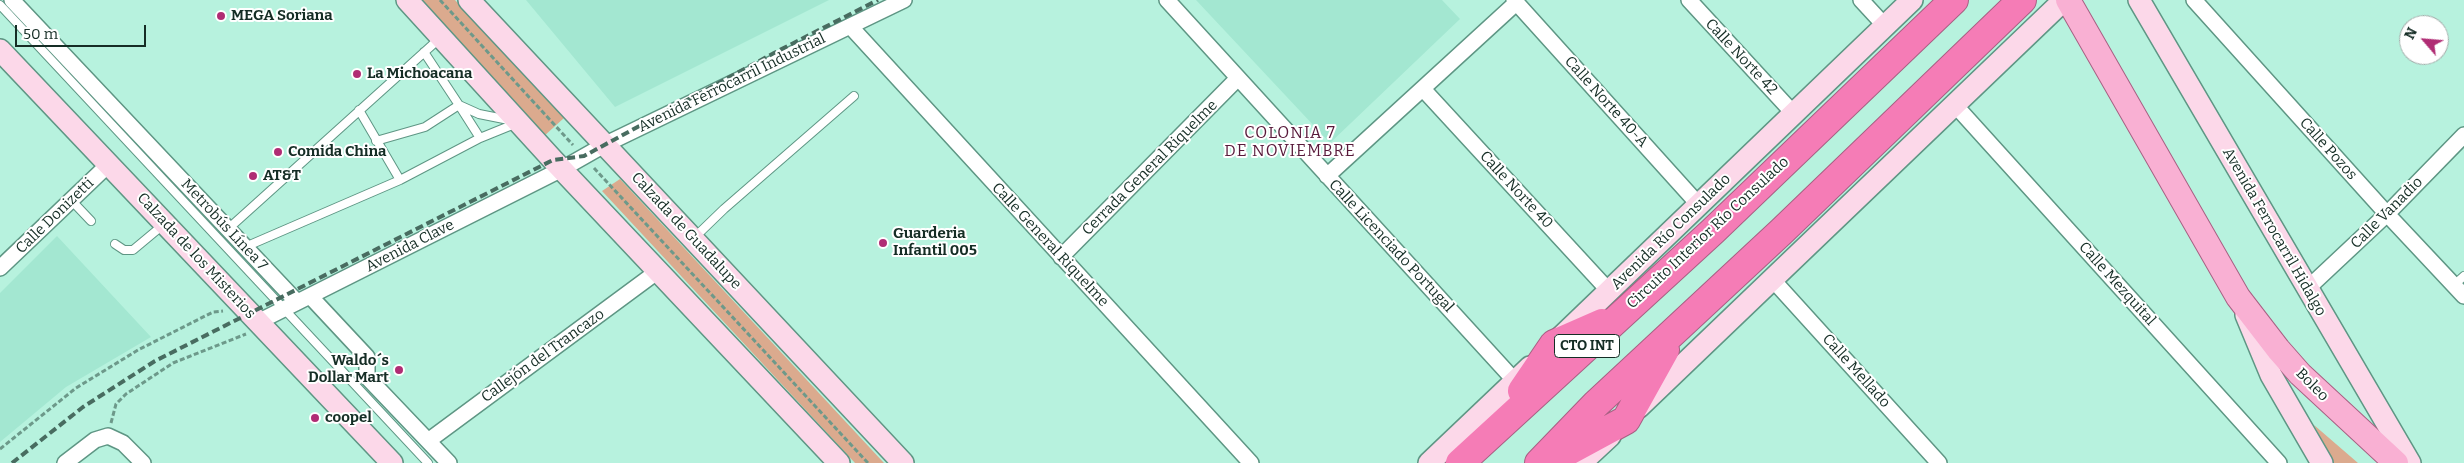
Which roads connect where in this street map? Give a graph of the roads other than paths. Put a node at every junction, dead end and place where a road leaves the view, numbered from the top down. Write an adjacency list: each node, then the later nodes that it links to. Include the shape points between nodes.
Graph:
1 (12, 0): 43 (street)
2 (407, 0): 19 (main road)
3 (904, 0): 17 (street, Avenida Ferrocarril Industrial)
4 (1167, 0): 22 (street, Calle Licenciado Portugal)
5 (1689, 0): 28 (street, Calle Norte 42)
6 (1861, 0): 18 (street)
7 (1912, 0): 18 (main road, Avenida Río Consulado / CTO INT)
8 (1954, 0): 54 (highway, Circuito Interior Río Consulado / CTO INT, via 1713,231)
9 (2022, 0): 57 (highway, CTO INT)
10 (2064, 0): 26 (main road)
11 (2068, 0): 53 (main road)
12 (2139, 0): 52 (main road, Avenida Ferrocarril Hidalgo)
13 (2194, 0): 40 (street, Calle Pozos)
14 (1515, 1): 23 (street); 39 (street, Calle Norte 40-A)
15 (474, 2): 33 (main road, Calzada de Guadalupe)
16 (0, 5): 55 (lane, Metrobús Línea 7)
17 (850, 26): 33 (street, Avenida Ferrocarril Industrial); 47 (street, Calle General Riquelme)
18 (1885, 26): 28 (main road, Avenida Río Consulado / CTO INT)
19 (442, 36): 21 (lane); 29 (main road)
20 (0, 50): 34 (main road, Calzada de los Misterios)
21 (424, 52): 25 (lane); 27 (lane)
22 (1238, 78): 36 (street, Calle Licenciado Portugal); 47 (street, Cerrada General Riquelme)
23 (1423, 88): 36 (street); 54 (street, Calle Norte 40)
24 (854, 96): 44 (lane)
25 (459, 105): 29 (lane, via 479,114); 31 (lane); 32 (lane, via 425,127)
26 (1955, 105): 50 (main road); 77 (street, Calle Mezquital)
27 (358, 110): 32 (lane); 43 (lane)
28 (1794, 114): 39 (main road, Avenida Río Consulado / CTO INT)
29 (519, 122): 31 (lane); 35 (main road)
30 (2464, 135): 40 (street, Calle Vanadio)
31 (480, 138): 37 (lane)
32 (376, 141): 37 (lane)
33 (606, 144): 35 (street, Avenida Ferrocarril Industrial); 44 (main road, Calzada de Guadalupe)
34 (109, 164): 38 (street, Calle Donizetti); 42 (main road, Calzada de los Misterios)
35 (562, 169): 49 (main road); 55 (street, Avenida Clave)
36 (1327, 176): 59 (street, Calle Licenciado Portugal)
37 (400, 180): 46 (lane)
38 (72, 201): 41 (lane); 48 (street, Calle Donizetti)
39 (1699, 205): 54 (main road, Avenida Río Consulado / CTO INT)
40 (2387, 214): 51 (street, Calle Pozos); 52 (street, Calle Vanadio)
41 (91, 221)
42 (164, 223): 45 (lane, via 133,250 124,250); 56 (main road, Calzada de los Misterios)
43 (228, 229): 46 (street)
44 (694, 239): 70 (main road, Calzada de Guadalupe)
45 (115, 244)
46 (245, 248): 55 (street)
47 (1061, 257): 71 (street, Calle General Riquelme)
48 (0, 268)
49 (658, 271): 62 (street, Callejón del Trancazo); 69 (main road)
50 (1773, 280): 60 (main road); 76 (street, Calle Mellado)
51 (2461, 286)
52 (2308, 289): 80 (main road, Avenida Ferrocarril Hidalgo)
53 (2238, 297): 78 (main road, via 2271,375); 79 (main road, Boleo, via 2300,374)
54 (1616, 302): 58 (highway); 61 (highway, Circuito Interior Río Consulado / CTO INT)
55 (297, 303): 56 (street, Avenida Clave); 62 (street, via 367,357 367,377); 67 (lane, Metrobús Línea 7)
56 (260, 325): 66 (main road, Calzada de los Misterios)
57 (1677, 328): 60 (highway); 74 (highway, CTO INT)
58 (1554, 344): 59 (main road, CTO INT); 61 (highway)
59 (1515, 381): 72 (main road, CTO INT)
60 (1626, 420): 63 (main road); 75 (highway)
61 (1498, 428): 73 (highway, Circuito Interior Río Consulado / CTO INT)
62 (428, 441): 68 (street)
63 (1588, 461)
64 (64, 463): 65 (street, via 95,440 108,436 123,443)
65 (142, 463)
66 (392, 463)
67 (428, 463)
68 (449, 463)
69 (838, 463)
70 (903, 463)
71 (1250, 463)
72 (1429, 463)
73 (1460, 463)
74 (1539, 463)
75 (1546, 463)
76 (1939, 463)
77 (2279, 463)
78 (2322, 463)
79 (2396, 463)
80 (2410, 463)

